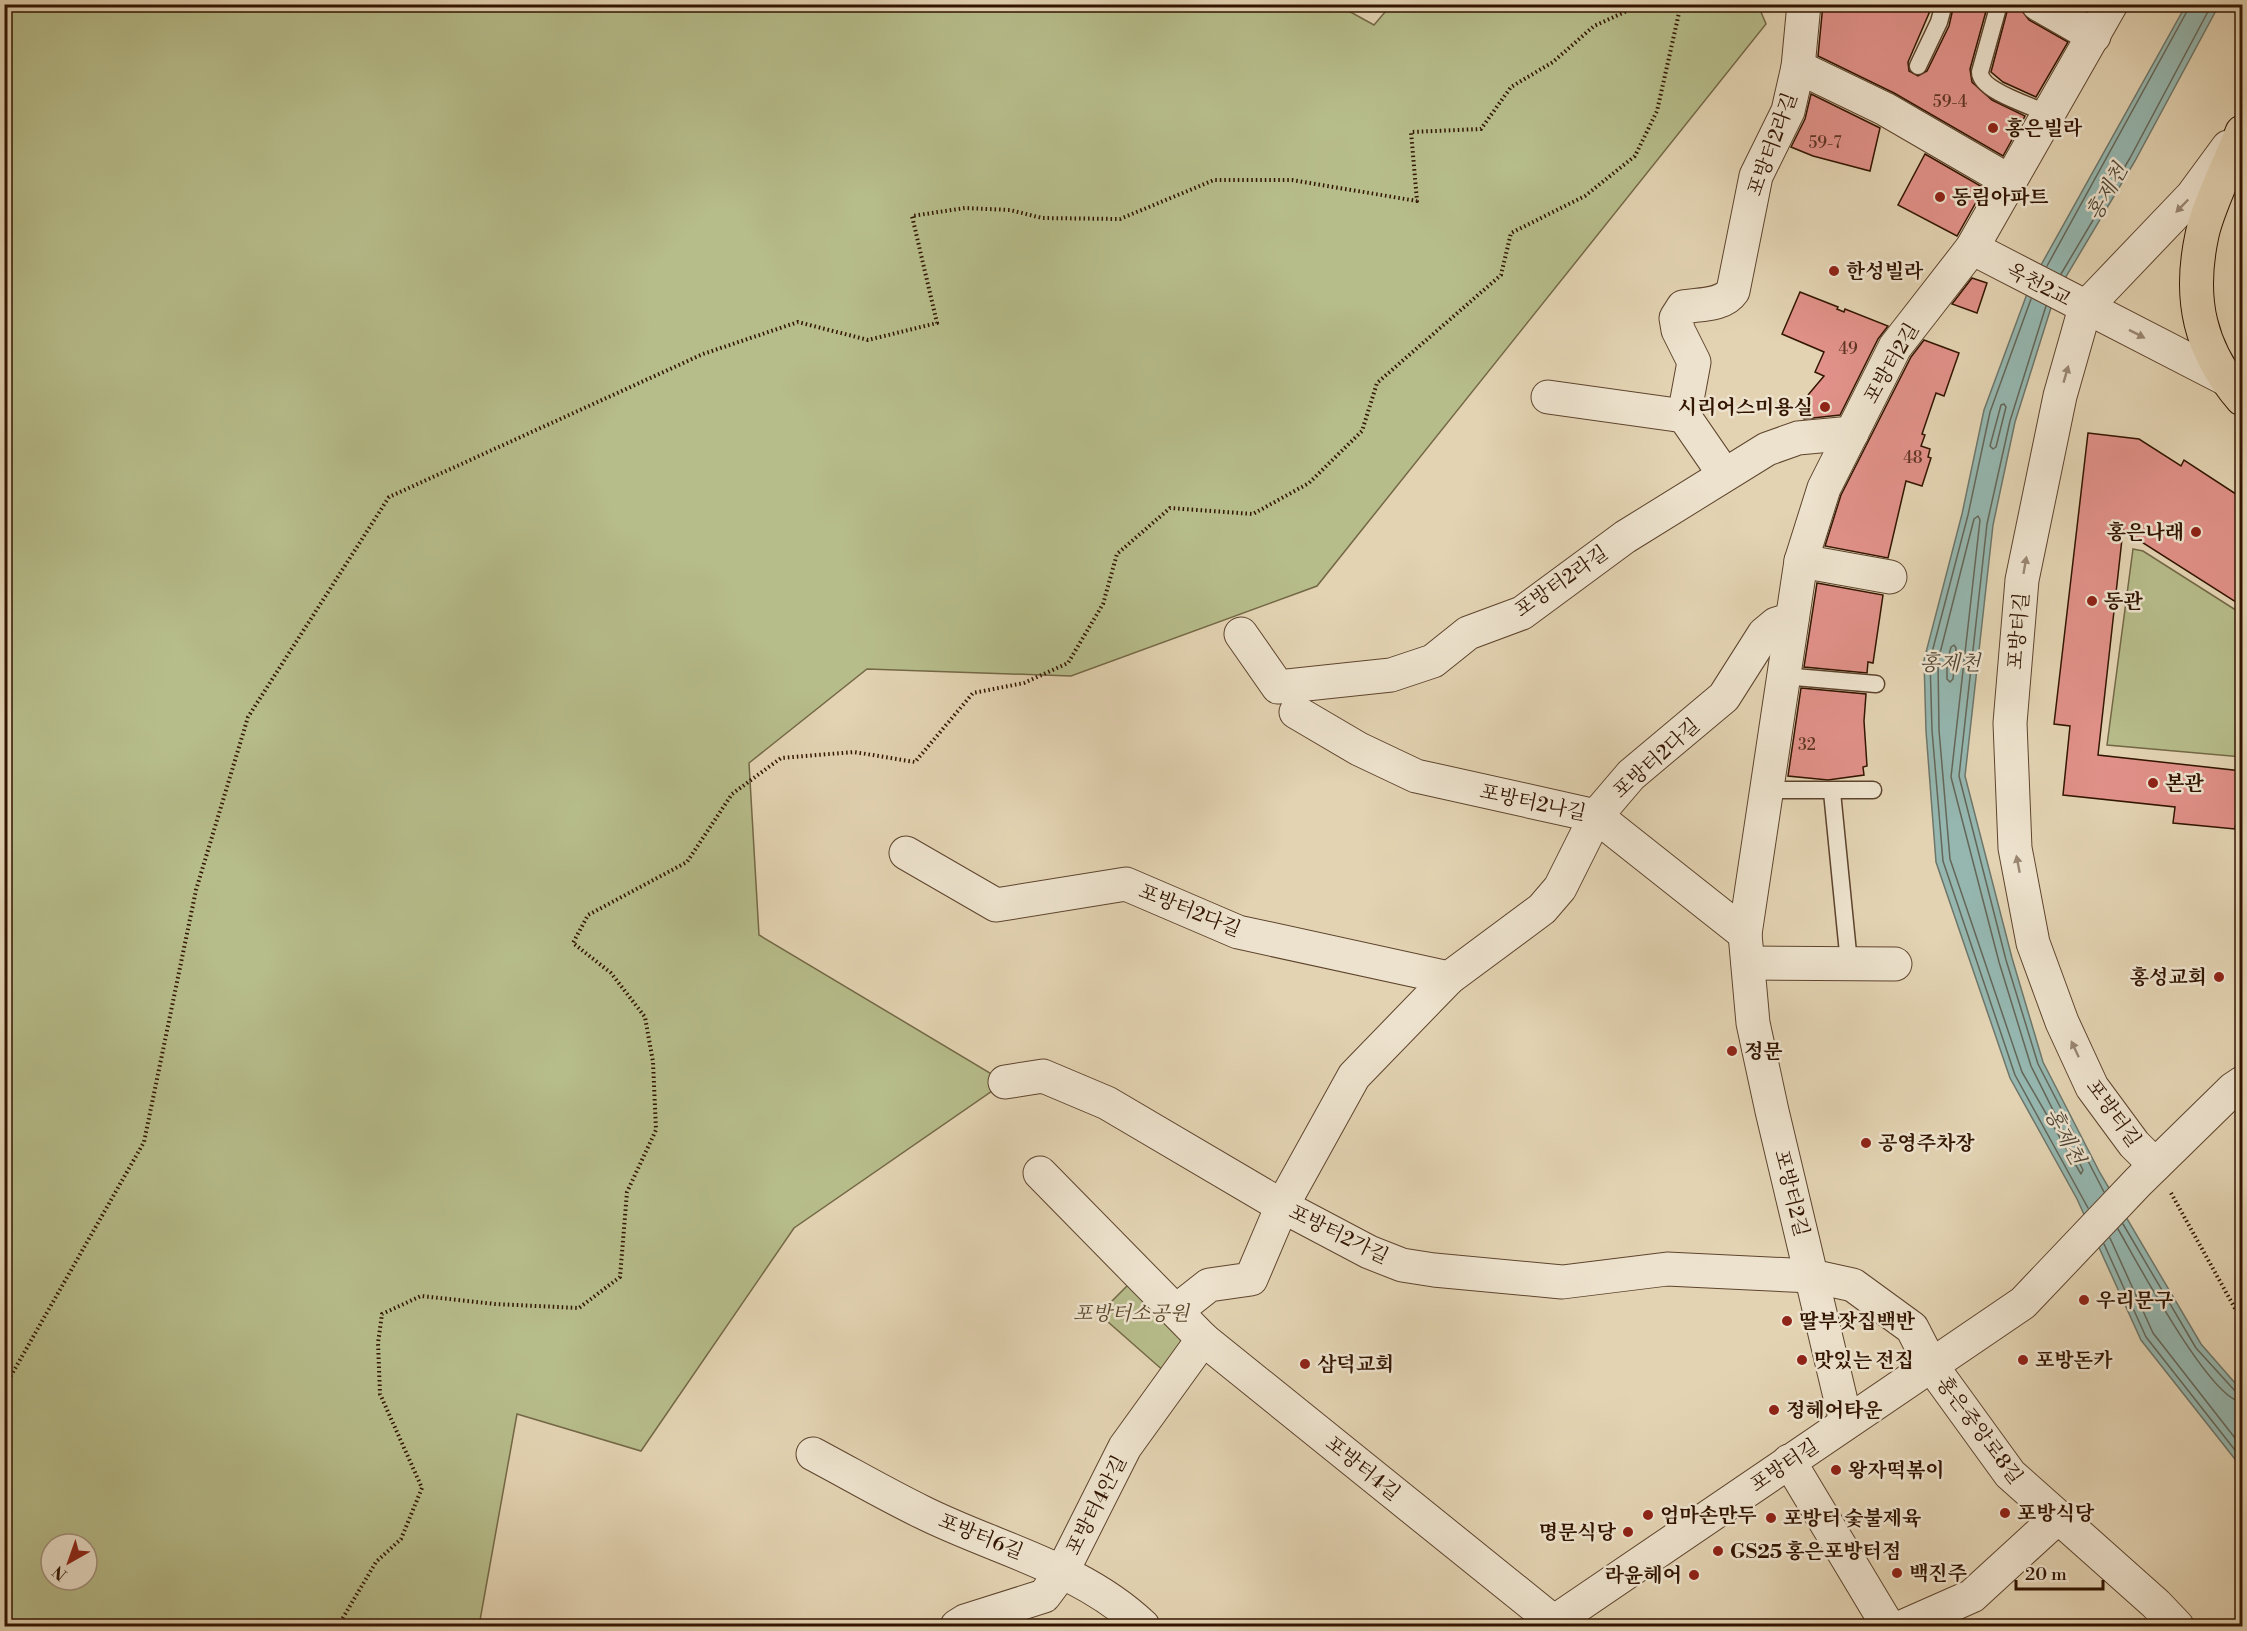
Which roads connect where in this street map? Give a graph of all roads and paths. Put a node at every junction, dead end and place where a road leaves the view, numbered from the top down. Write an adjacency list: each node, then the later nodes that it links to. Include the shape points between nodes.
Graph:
1 (1632, 4): 48 (path, via 1627,11 1594,26 1553,62 1511,87 1481,129 1411,132 1417,201 1292,180 1214,180 1120,219 1042,218 1010,210 965,208 912,216 937,323 868,340 798,322 703,354 389,497 248,717 196,890 144,1142)
2 (1682, 4): 55 (path, via 1657,111 1635,156 1585,196 1511,233 1501,275 1377,383 1362,431 1310,483 1253,514 1170,508 1117,554 1103,604 1068,663 1024,683 973,693 915,762 854,752 781,758 732,794 687,862 588,915 573,943 611,973 645,1017 653,1062 656,1130 627,1192 620,1277 579,1308 421,1296 382,1314 378,1343 380,1394 422,1488 401,1539 376,1562)
3 (1804, 4): 10 (street, 포방터2라길)
4 (1944, 4): 9 (lane)
5 (1999, 4): 11 (lane, via 1981,79 1988,87)
6 (2038, 4): 8 (street)
7 (2111, 4): 8 (street, 포방터2길)
8 (2094, 36): 11 (street, 포방터2길)
9 (1918, 66)
10 (1798, 67): 14 (street, via 1895,114); 19 (street, 포방터2라길, via 1785,118 1756,176 1733,291 1719,302 1683,307 1676,318 1694,362)
11 (2049, 114): 14 (street, 포방터2길)
12 (2242, 126): 16 (street, 포방터길, one-way to 16, via 2200,187)
13 (2242, 132): 17 (main road, via 2202,234 2197,292 2213,360)
14 (2009, 181): 15 (street, 포방터2길)
15 (1985, 255): 16 (street, 옥천2교); 20 (street, 포방터2길, via 1895,347)
16 (2082, 307): 17 (street, 옥천2교, one-way to 17); 41 (street, 포방터길, one-way to 16, via 2134,1144 2092,1087 2062,1022 2033,943 2015,848 2010,723 2022,580)
17 (2233, 388)
18 (1548, 397): 19 (street)
19 (1684, 416): 21 (street)
20 (1852, 433): 21 (street, 포방터2라길, via 1798,438 1767,449); 22 (street, 포방터2길, via 1824,488)
21 (1724, 474): 25 (street, 포방터2라길, via 1625,537 1522,613 1468,633 1433,661 1391,675 1278,687)
22 (1800, 561): 23 (street); 24 (street, 포방터2길)
23 (1890, 577)
24 (1792, 619): 26 (street, 포방터2길); 32 (street, 포방터2다길, via 1776,624 1764,634 1725,697 1631,775)
25 (1241, 634)
26 (1784, 675): 27 (lane); 29 (street, 포방터2길)
27 (1875, 684)
28 (1296, 712): 32 (street, 포방터2나길, via 1416,776)
29 (1766, 790): 31 (lane); 34 (street, 포방터2길)
30 (1873, 790): 31 (lane)
31 (1832, 792): 35 (lane)
32 (1596, 816): 34 (street, 포방터2나길); 37 (street, 포방터2다길, via 1560,888 1542,909)
33 (906, 853): 37 (street, 포방터2다길, via 996,905 1126,884 1238,932)
34 (1747, 948): 35 (street); 43 (street, 포방터2길, via 1758,1045)
35 (1849, 963): 36 (street)
36 (1895, 964)
37 (1449, 978): 42 (street, 포방터2다길, via 1354,1076)
38 (1005, 1082): 42 (street, 포방터2가길, via 1043,1076 1107,1103)
39 (2239, 1092): 41 (street, 포방터길)
40 (1040, 1173): 44 (street, 포방터4길)
41 (2146, 1174): 45 (path); 47 (street, 포방터길, via 2023,1303)
42 (1282, 1206): 43 (street, 포방터2가길, via 1369,1252 1402,1265 1434,1270 1562,1282 1667,1269); 44 (street, via 1251,1279 1209,1286)
43 (1812, 1276): 47 (street, via 1853,1285 1912,1328); 49 (street, 포방터2길)
44 (1176, 1311): 46 (street, 포방터4길)
45 (2242, 1321)
46 (1203, 1339): 53 (street, 포방터4안길, via 1125,1447); 54 (street, 포방터4길)
47 (1931, 1365): 49 (street, 포방터길); 52 (street, 홍은중앙로8길, via 2010,1474)
48 (4, 1388)
49 (1846, 1422): 51 (street, 포방터길)
50 (813, 1454): 53 (street, 포방터6길, via 922,1512)
51 (1789, 1461): 54 (street, 포방터길); 58 (street)
52 (2057, 1518): 59 (street, via 1972,1596); 60 (street, 홍은중앙로8길)
53 (1062, 1572): 56 (street, 포방터4안길, via 1044,1596); 57 (street, 포방터6길, via 1124,1608)
54 (1553, 1625)
55 (338, 1626)
56 (957, 1626)
57 (1143, 1626)
58 (1888, 1626)
59 (1904, 1626)
60 (2177, 1626)

